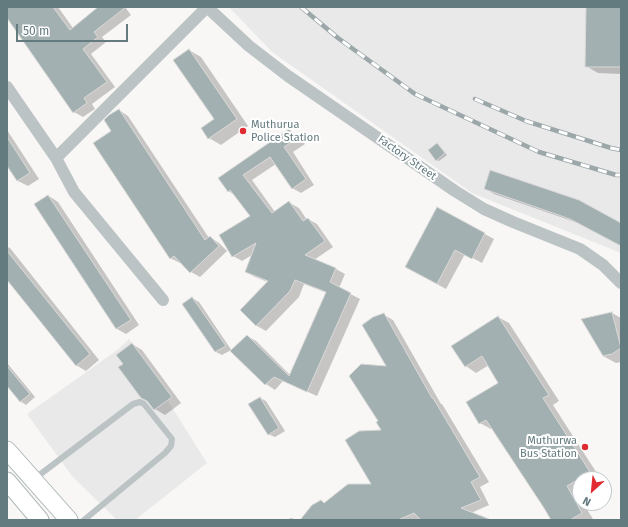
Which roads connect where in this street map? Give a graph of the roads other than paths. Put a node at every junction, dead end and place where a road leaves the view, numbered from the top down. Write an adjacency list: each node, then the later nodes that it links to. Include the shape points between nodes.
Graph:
1 (207, 7): 3 (street); 4 (street, Factory Street, via 249,46 288,76 455,191 484,209 580,249 603,265)
2 (7, 87): 3 (street)
3 (56, 158): 5 (street, via 74,192)
4 (621, 284)
5 (163, 300)
6 (7, 450): 7 (main road)
7 (34, 480): 10 (main road); 11 (lane, via 133,404 144,404 172,439 171,446)
8 (7, 481): 9 (main road)
9 (40, 520)
10 (69, 520)
11 (84, 520)

